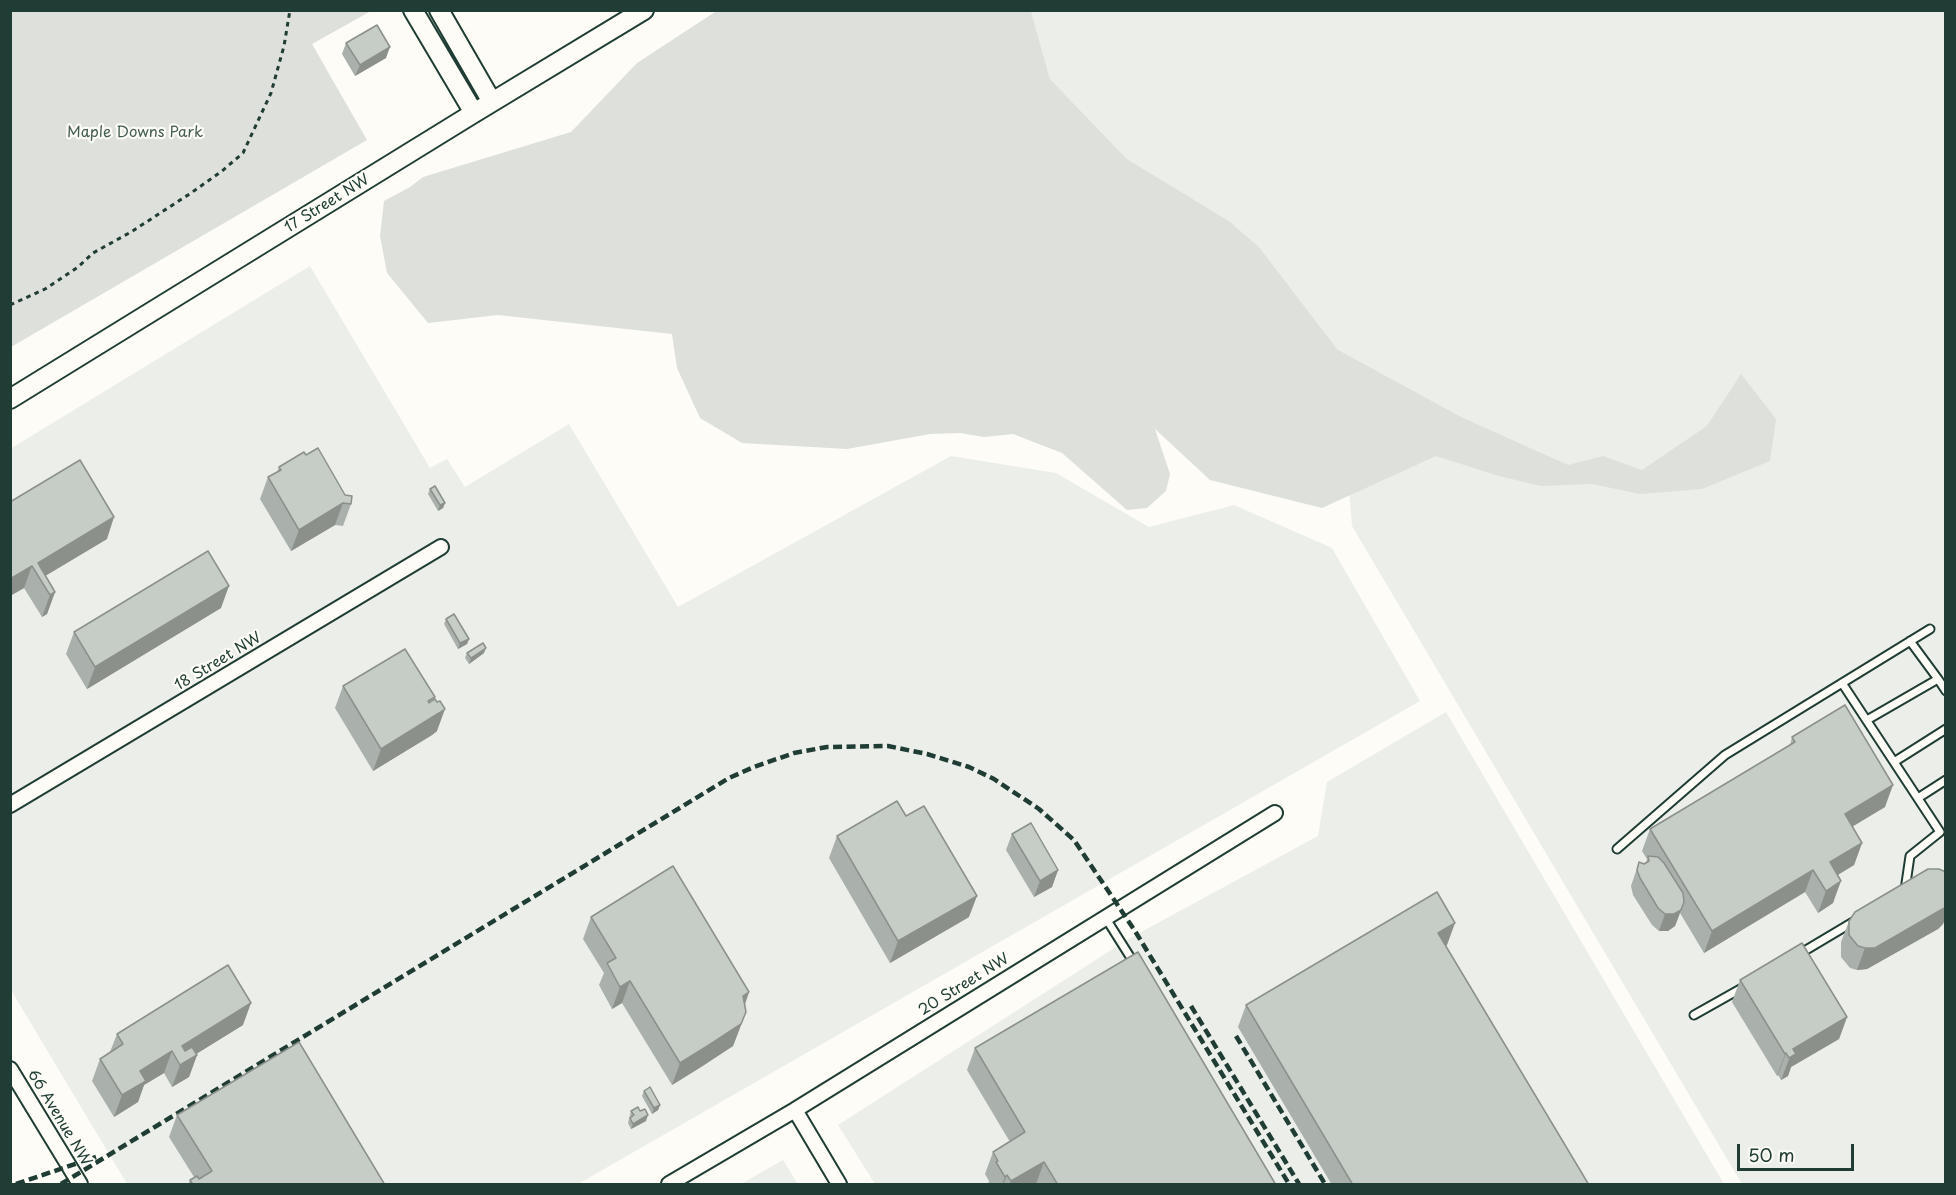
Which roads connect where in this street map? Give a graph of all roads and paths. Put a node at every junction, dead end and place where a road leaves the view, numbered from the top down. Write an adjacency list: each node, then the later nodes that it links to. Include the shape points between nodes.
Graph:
1 (290, 10): 7 (path, via 271,93 243,153 191,193 93,253 45,289)
2 (413, 10): 6 (main road)
3 (439, 10): 5 (main road)
4 (644, 10): 5 (main road, 17 Street NW)
5 (492, 102): 6 (main road, 17 Street NW)
6 (474, 113): 8 (main road, 17 Street NW)
7 (10, 305)
8 (10, 399)
9 (441, 547): 20 (street, 18 Street NW)
10 (1930, 629): 11 (lane)
11 (1910, 641): 12 (lane); 13 (lane)
12 (1938, 679): 14 (lane); 15 (lane)
13 (1842, 683): 15 (lane); 23 (lane, via 1725,755)
14 (1946, 692)
15 (1867, 720): 17 (lane)
16 (1946, 729): 17 (lane)
17 (1894, 762): 19 (lane)
18 (1946, 780): 19 (lane)
19 (1918, 798): 22 (lane)
20 (10, 805)
21 (1275, 813): 27 (street, 20 Street NW)
22 (1943, 830): 25 (lane, via 1910,856)
23 (1617, 849)
24 (1915, 886): 25 (lane)
25 (1904, 891): 26 (lane)
26 (1895, 897)
27 (1105, 917): 30 (lane); 34 (street, 20 Street NW)
28 (1856, 920): 29 (lane)
29 (1797, 956)
30 (1140, 973)
31 (1746, 986): 32 (lane)
32 (1694, 1015)
33 (10, 1069): 35 (street, 66 Avenue NW)
34 (795, 1110): 36 (street, 20 Street NW); 37 (street)
35 (80, 1185)
36 (669, 1185)
37 (839, 1185)

